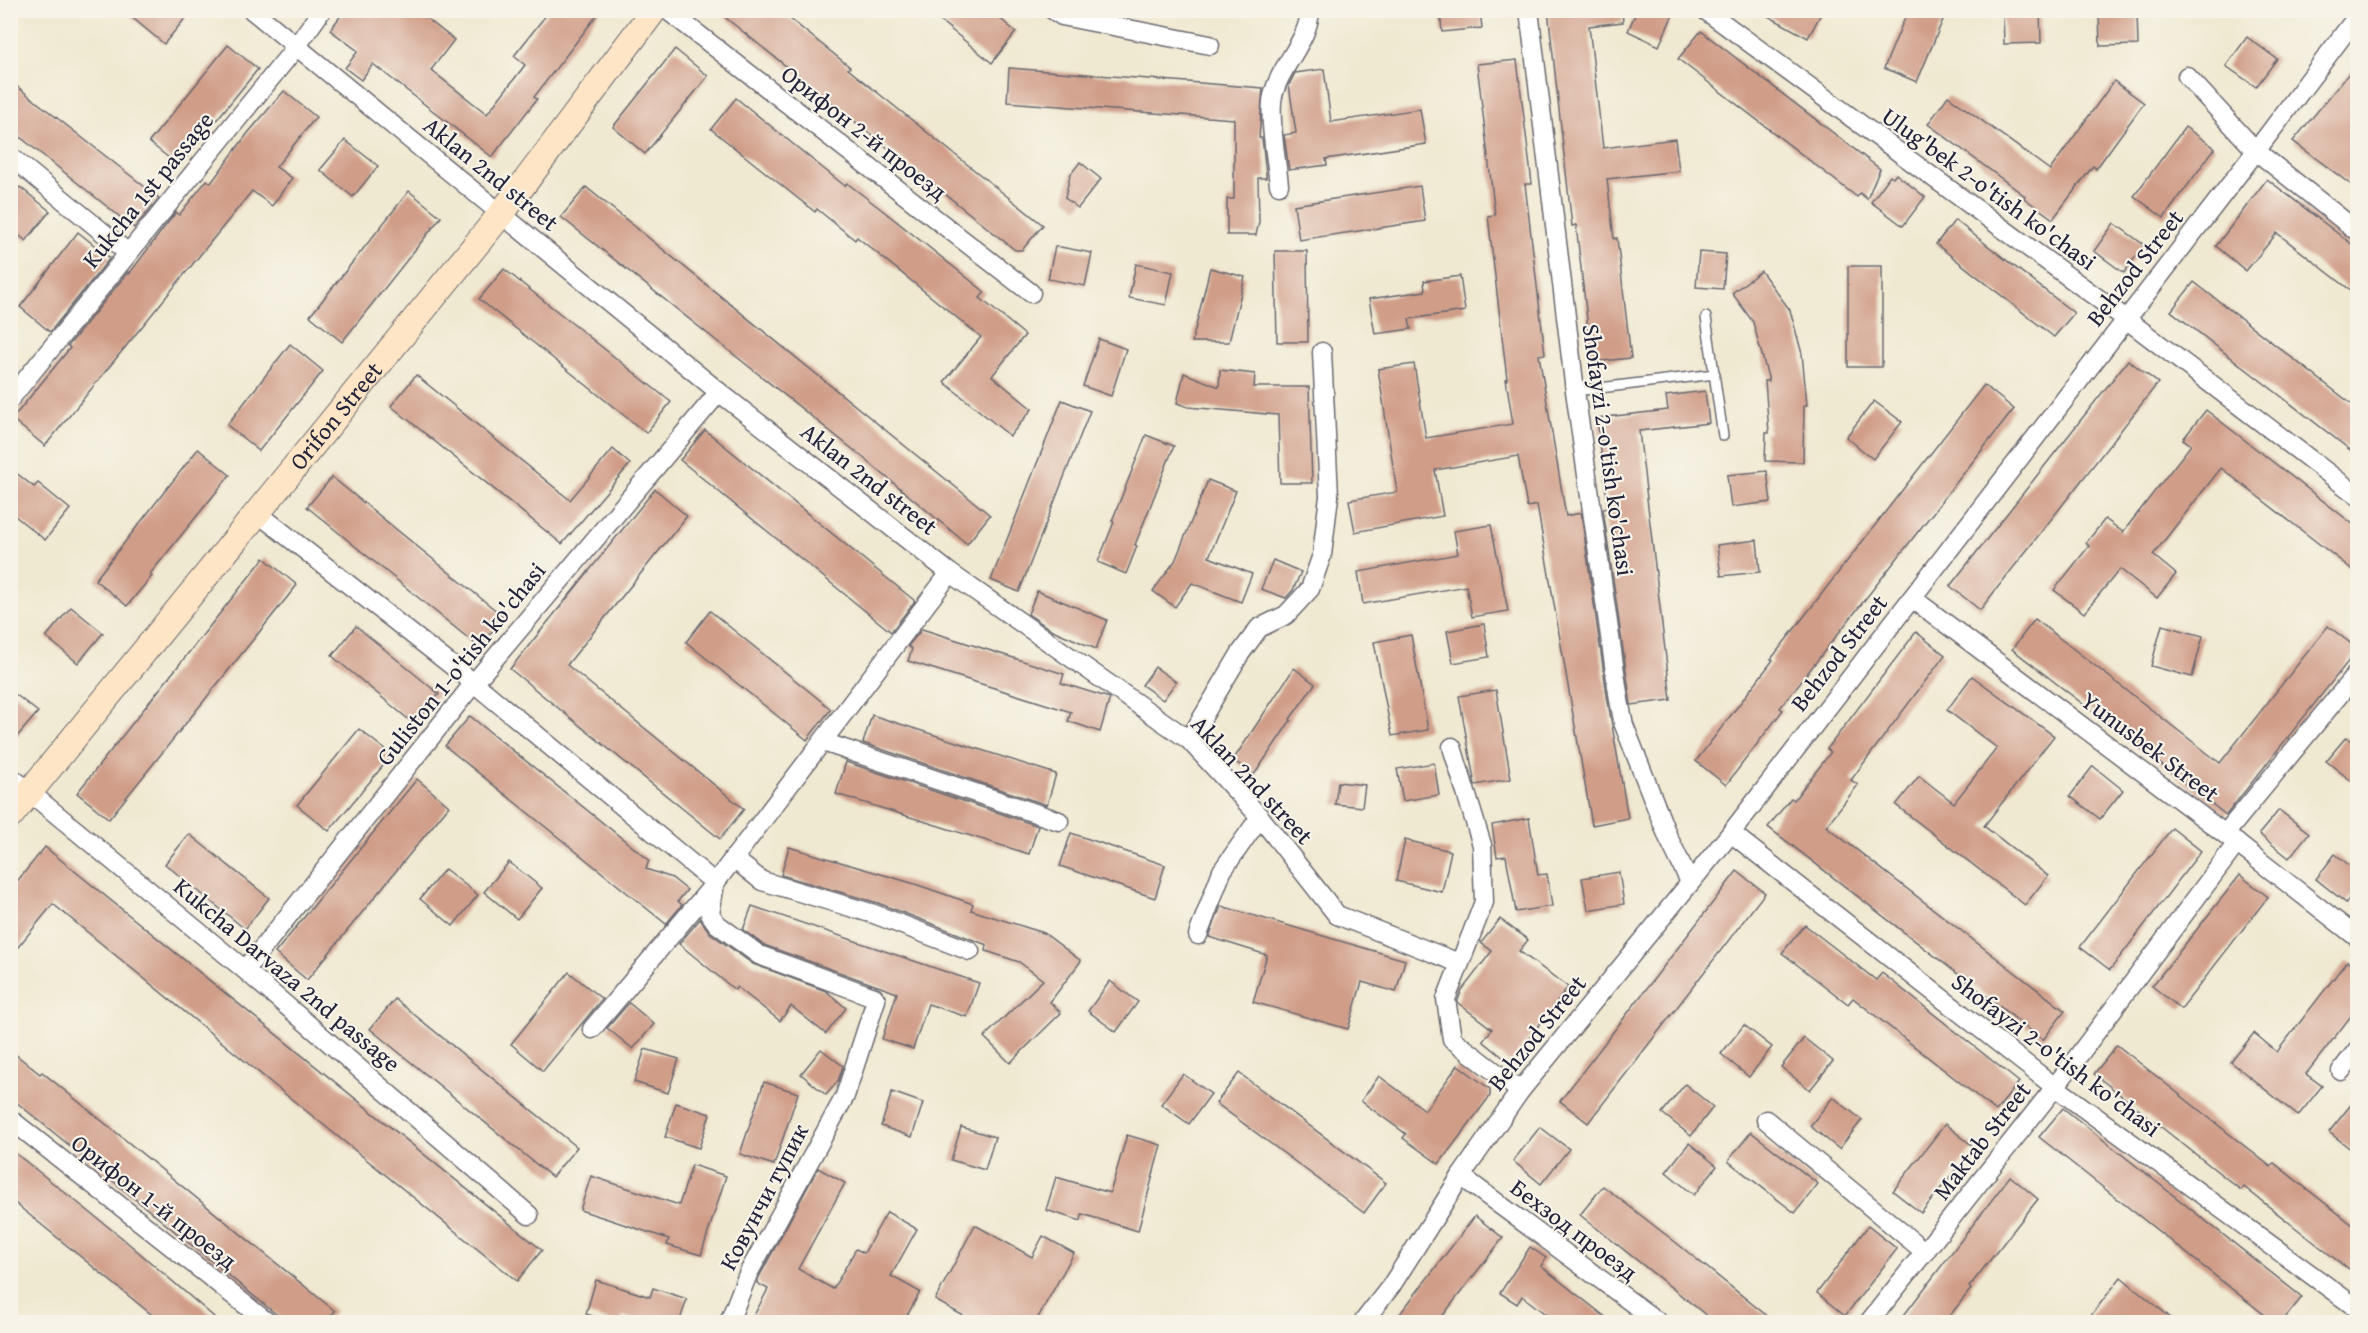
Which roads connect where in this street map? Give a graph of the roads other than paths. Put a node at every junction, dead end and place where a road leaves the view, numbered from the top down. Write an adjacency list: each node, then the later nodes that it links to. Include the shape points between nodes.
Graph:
1 (252, 10): 11 (street, Аklаn 2nd street)
2 (322, 10): 11 (street, Kukcha 1st passage)
3 (654, 10): 16 (street, Orifon Street)
4 (667, 10): 19 (street, Орифон 2-й проезд)
5 (1053, 10): 10 (street, via 1062,16)
6 (1310, 10): 15 (street, via 1310,24 1273,96)
7 (1529, 10): 24 (street, Shofayzi 2-o'tish ko'chasi)
8 (1705, 10): 21 (street, Ulug'bek 2-o'tish ko'chasi)
9 (2358, 15): 13 (street, Behzod Street)
10 (1210, 45)
11 (296, 46): 16 (street, Аklаn 2nd street); 18 (street, Kukcha 1st passage)
12 (2187, 76): 13 (street)
13 (2256, 151): 17 (street); 21 (street, Behzod Street)
14 (10, 156): 18 (street)
15 (1279, 185)
16 (501, 214): 25 (street, Аklаn 2nd street); 29 (street, Orifon Street)
17 (2358, 232)
18 (128, 253): 26 (street, Kukcha 1st passage)
19 (1031, 293)
20 (1706, 317): 23 (lane)
21 (2126, 319): 28 (street, Ulug'bek 2-o'tish ko'chasi); 31 (street, Behzod Street)
22 (1322, 352): 34 (street, via 1329,496 1322,555 1310,589 1286,615 1259,628)
23 (1714, 374): 24 (lane); 27 (lane)
24 (1575, 391): 44 (street, Shofayzi 2-o'tish ko'chasi, via 1624,725)
25 (719, 392): 30 (street, Аklаn 2nd street); 33 (street, Guliston 1-o'tish ko'chasi)
26 (10, 399)
27 (1723, 436)
28 (2358, 496)
29 (259, 514): 33 (street); 37 (street, Orifon Street)
30 (950, 573): 34 (street, Аklаn 2nd street); 35 (street)
31 (1912, 597): 41 (street, Behzod Street); 42 (street, Yunusbek Street)
32 (2358, 672): 42 (street, Maktab Street)
33 (474, 683): 45 (street); 50 (street, Guliston 1-o'tish ko'chasi)
34 (1189, 740): 39 (street, Аklаn 2nd street)
35 (823, 741): 40 (street); 43 (street)
36 (1452, 747): 49 (street, via 1482,845 1484,902)
37 (20, 784): 38 (street, Orifon Street); 50 (street, Kukcha Darvaza 2nd passage)
38 (10, 816)
39 (1260, 817): 46 (street, via 1222,871); 49 (street, Аklаn 2nd street, via 1337,915)
40 (1059, 821)
41 (1731, 833): 44 (street, Behzod Street); 54 (street, Shofayzi 2-o'tish ko'chasi)
42 (2231, 839): 47 (street, Yunusbek Street); 54 (street, Maktab Street)
43 (733, 858): 45 (street); 48 (street, via 762,881 874,914)
44 (1690, 882): 55 (street, Behzod Street)
45 (715, 883): 51 (street); 63 (street, Ковунчи тупик, via 712,919 759,955 876,1000 845,1096 748,1274)
46 (1198, 935)
47 (2358, 938)
48 (970, 951)
49 (1460, 963): 55 (street, via 1446,999 1452,1039)
50 (245, 970): 59 (street, Kukcha Darvaza 2nd passage)
51 (592, 1029)
52 (2358, 1049): 53 (street)
53 (2341, 1071)
54 (2055, 1087): 60 (street, Maktab Street); 61 (street, Shofayzi 2-o'tish ko'chasi)
55 (1520, 1091): 58 (street, Behzod Street)
56 (10, 1119): 62 (street, Орифон 1-й проезд)
57 (1766, 1120): 60 (street)
58 (1461, 1176): 64 (street, Behzod Street); 65 (street, Бехзод проезд)
59 (529, 1215)
60 (1925, 1252): 66 (street, Maktab Street)
61 (2358, 1309)
62 (267, 1323)
63 (729, 1323)
64 (1364, 1323)
65 (1658, 1323)
66 (1869, 1323)

